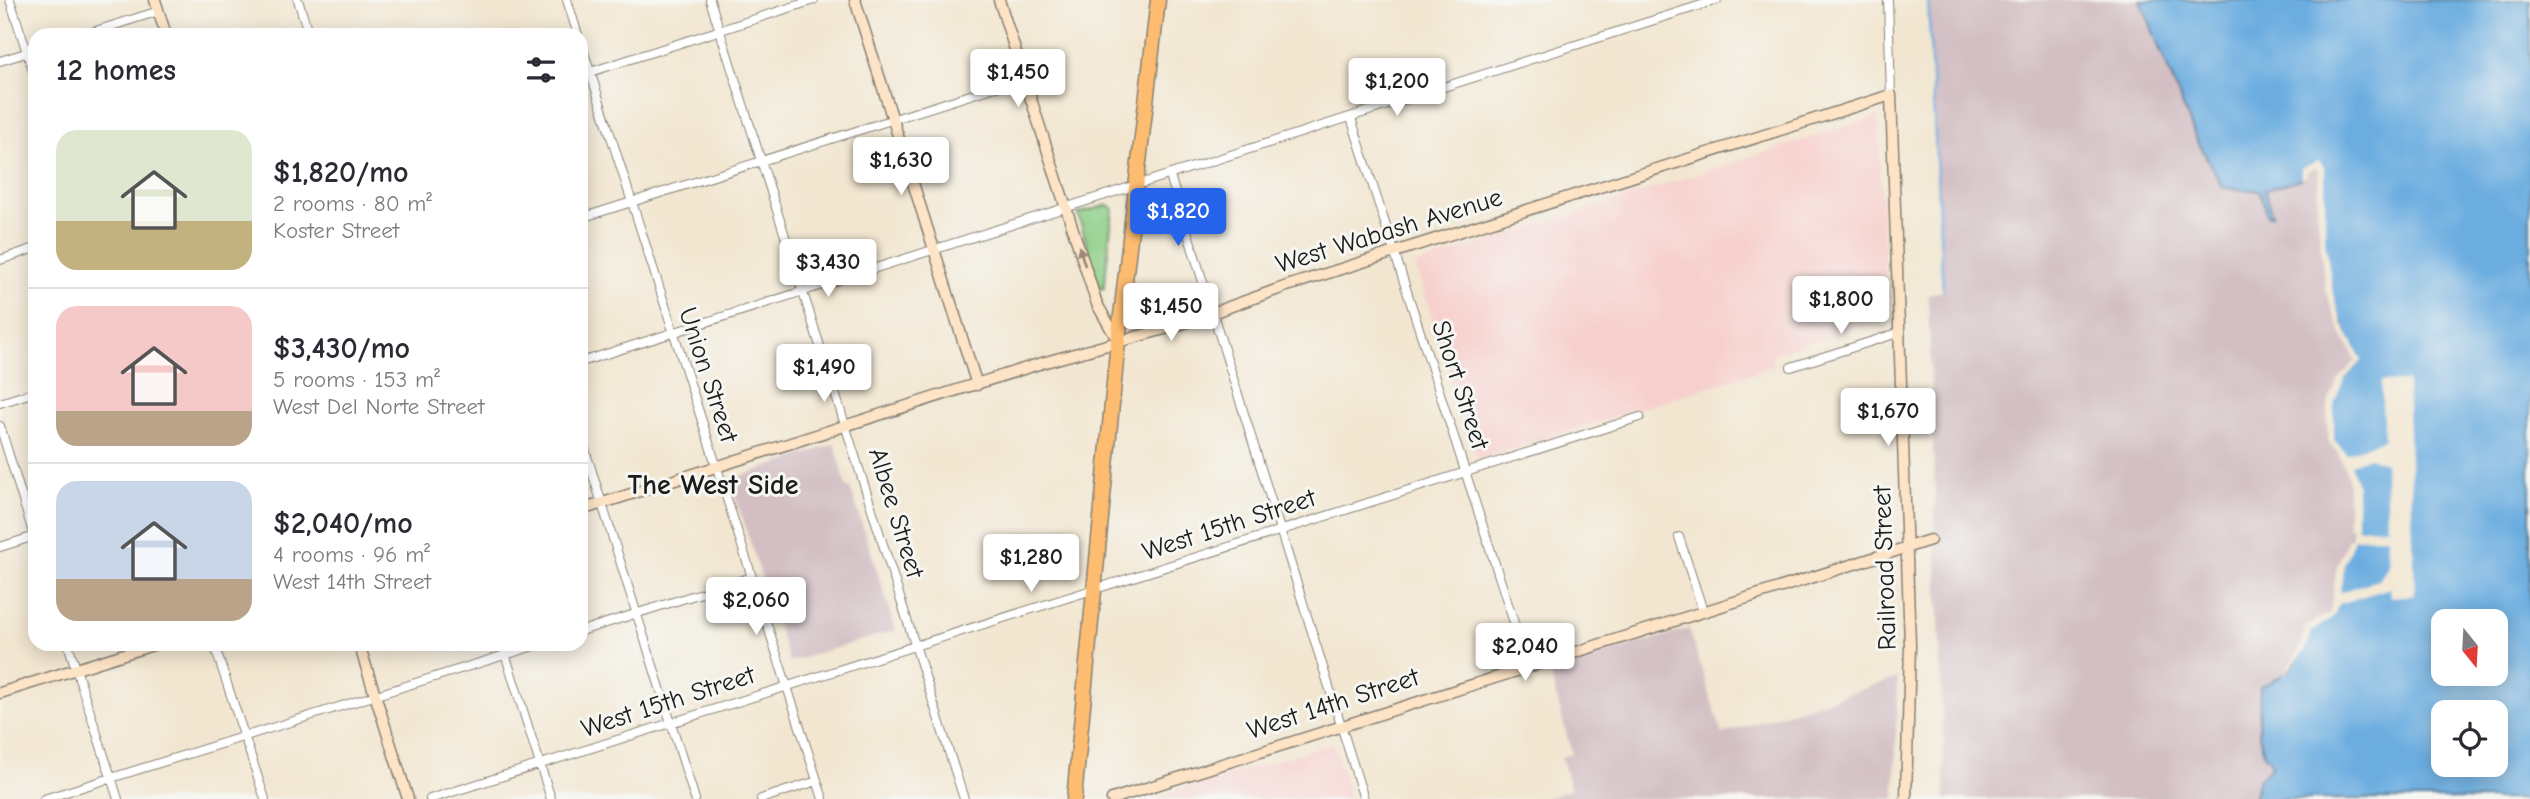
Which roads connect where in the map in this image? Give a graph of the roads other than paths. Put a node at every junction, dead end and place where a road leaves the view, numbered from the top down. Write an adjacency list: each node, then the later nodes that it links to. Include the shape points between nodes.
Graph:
1 (10, 0): 17 (street)
2 (298, 0): 14 (street)
3 (567, 0): 15 (street)
4 (710, 0): 16 (street, Albee Street)
5 (814, 0): 16 (street)
6 (855, 0): 25 (street)
7 (999, 0): 21 (street)
8 (1158, 0): 28 (highway)
9 (1717, 0): 24 (street)
10 (1888, 0): 23 (street, Railroad Street)
11 (157, 6): 12 (street); 13 (street)
12 (100, 28)
13 (164, 28)
14 (307, 28)
15 (576, 28)
16 (719, 30): 20 (street); 26 (street, Albee Street)
17 (28, 44)
18 (28, 52): 19 (street)
19 (0, 61)
20 (588, 72)
21 (1024, 78): 25 (street); 30 (street)
22 (588, 79): 29 (street, Union Street)
23 (1891, 95): 34 (street, West Wabash Avenue); 38 (street, Railroad Street)
24 (1351, 118): 27 (street); 34 (street, Short Street)
25 (894, 119): 26 (street); 33 (street)
26 (761, 161): 29 (street); 36 (street, Albee Street)
27 (1170, 176): 28 (street); 37 (street)
28 (1135, 188): 30 (street); 40 (highway)
29 (631, 202): 31 (street); 39 (street, Union Street)
30 (1067, 208): 33 (street); 40 (street, one-way to 30, via 1097,304)
31 (588, 216)
32 (28, 250): 35 (street)
33 (935, 250): 36 (street); 43 (street)
34 (1395, 252): 37 (street, West Wabash Avenue); 51 (street, Short Street)
35 (0, 260)
36 (803, 292): 39 (street); 47 (street, Albee Street)
37 (1211, 311): 40 (street, West Wabash Avenue, via 1180,325); 55 (street)
38 (1900, 332): 42 (street); 60 (street, Railroad Street)
39 (673, 333): 41 (street); 50 (street, Union Street)
40 (1118, 341): 43 (street, West Wabash Avenue); 62 (highway)
41 (588, 360)
42 (1791, 367)
43 (977, 385): 47 (street, West Wabash Avenue)
44 (28, 394): 45 (street)
45 (0, 403)
46 (1640, 417): 51 (street, West 15th Street)
47 (846, 425): 50 (street, West Wabash Avenue); 66 (street, Albee Street)
48 (0, 426): 54 (street)
49 (588, 459): 52 (street)
50 (715, 466): 52 (street, West Wabash Avenue); 61 (street, Union Street)
51 (1465, 472): 55 (street, West 15th Street); 74 (street, Short Street)
52 (602, 503): 53 (street, West Wabash Avenue); 64 (street)
53 (588, 508)
54 (28, 515)
55 (1280, 531): 62 (street, West 15th Street); 80 (street)
56 (1679, 537): 63 (street)
57 (28, 539): 59 (street)
58 (1930, 541): 60 (street, West 14th Street)
59 (0, 547)
60 (1907, 547): 63 (street, West 14th Street); 98 (street, Railroad Street, via 1910,682)
61 (752, 577): 64 (street); 76 (street, Union Street)
62 (1094, 588): 66 (street, West 15th Street); 95 (highway)
63 (1703, 611): 74 (street, West 14th Street)
64 (637, 614): 65 (street); 79 (street)
65 (588, 629)
66 (915, 646): 76 (street, West 15th Street); 94 (street, Albee Street)
67 (70, 651): 75 (street)
68 (135, 651): 75 (street)
69 (216, 651): 81 (street)
70 (361, 651): 78 (street)
71 (504, 651): 73 (street)
72 (518, 651): 73 (street)
73 (505, 655): 78 (street); 82 (street)
74 (1528, 666): 80 (street, West 14th Street)
75 (77, 670): 77 (street); 83 (street)
76 (787, 687): 79 (street, West 15th Street); 84 (street, Union Street)
77 (0, 693)
78 (376, 696): 81 (street); 88 (street)
79 (671, 723): 82 (street, West 15th Street); 91 (street)
80 (1340, 726): 96 (street, West 14th Street); 97 (street)
81 (245, 737): 83 (street); 87 (street)
82 (540, 765): 89 (street, West 15th Street); 90 (street)
83 (111, 778): 85 (street); 86 (street)
84 (817, 781): 92 (street); 93 (street, Union Street)
85 (44, 799)
86 (118, 799)
87 (265, 799)
88 (408, 799)
89 (430, 799)
90 (551, 799)
91 (695, 799)
92 (761, 799)
93 (823, 799)
94 (964, 799)
95 (1074, 799)
96 (1112, 799)
97 (1364, 799)
98 (1906, 799)

